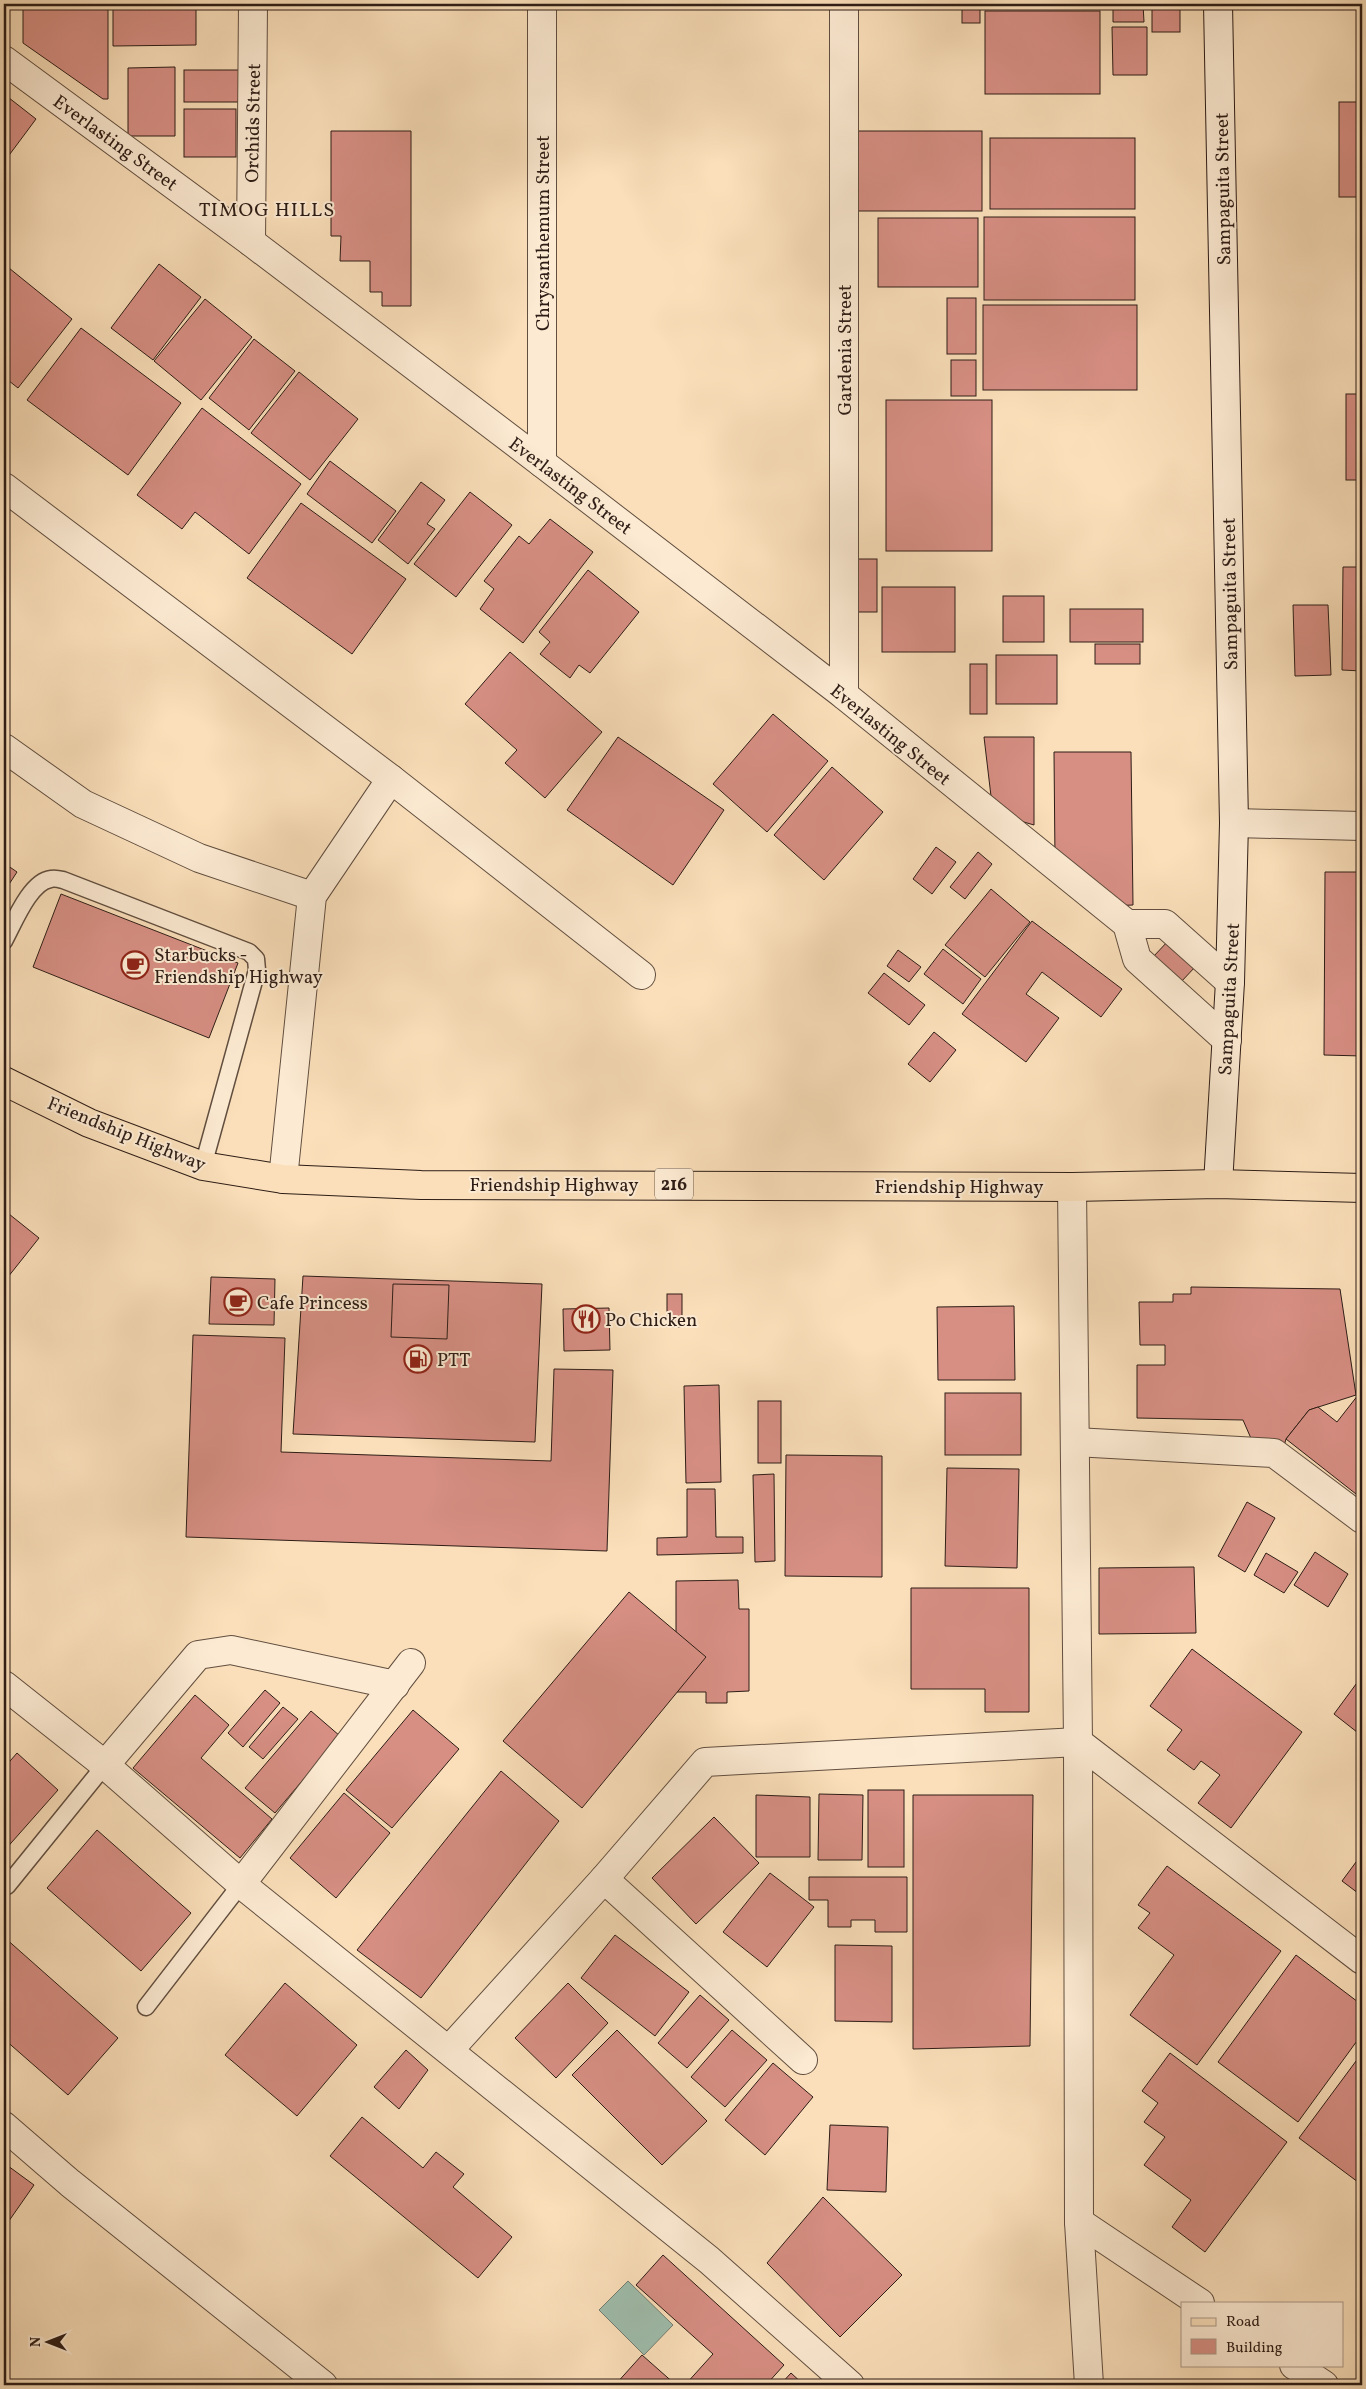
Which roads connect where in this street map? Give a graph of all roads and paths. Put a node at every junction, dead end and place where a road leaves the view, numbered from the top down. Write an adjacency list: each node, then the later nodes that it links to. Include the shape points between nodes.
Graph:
1 (253, 4): 6 (street, Orchids Street)
2 (542, 4): 7 (street, Chrysanthemum Street)
3 (844, 4): 9 (street, Gardenia Street)
4 (1218, 4): 12 (street, Sampaguita Street)
5 (4, 60): 6 (street, Everlasting Street)
6 (250, 242): 7 (street, Everlasting Street)
7 (542, 463): 9 (street, Everlasting Street)
8 (4, 487): 11 (street)
9 (844, 696): 15 (street, Everlasting Street)
10 (4, 748): 14 (street, via 83,804 199,858)
11 (392, 779): 14 (street); 17 (street)
12 (1234, 823): 13 (street); 18 (street, Sampaguita Street)
13 (1362, 826)
14 (312, 896): 22 (street)
15 (1128, 924): 18 (street, via 1165,924); 19 (street, via 1137,958)
16 (4, 941): 21 (lane, via 26,900 37,885 49,878 63,880 249,952 256,958 257,970)
17 (641, 975)
18 (1230, 982): 19 (street, Sampaguita Street)
19 (1227, 1040): 23 (street, Sampaguita Street)
20 (4, 1082): 21 (main road, Friendship Highway / 216, via 89,1123)
21 (203, 1166): 22 (main road, Friendship Highway / 216)
22 (283, 1179): 24 (main road, Friendship Highway / 216, via 421,1185)
23 (1218, 1184): 24 (main road, Friendship Highway / 216); 25 (main road, Friendship Highway / 216)
24 (1072, 1187): 26 (street)
25 (1362, 1188)
26 (1075, 1442): 27 (street, via 1274,1454); 31 (street)
27 (1362, 1519)
28 (411, 1664): 30 (street)
29 (4, 1685): 32 (street)
30 (395, 1685): 32 (street, via 231,1650 198,1655); 34 (street)
31 (1078, 1742): 33 (street, via 705,1762); 36 (street); 41 (street)
32 (105, 1765): 34 (street); 35 (lane)
33 (604, 1879): 38 (street); 39 (street)
34 (241, 1884): 37 (lane); 38 (street)
35 (7, 1886)
36 (1362, 1960)
37 (146, 2006)
38 (449, 2050): 45 (street, via 709,2260)
39 (803, 2060)
40 (4, 2126): 44 (street, via 70,2183)
41 (1079, 2222): 42 (street); 46 (street)
42 (1199, 2302)
43 (1296, 2366): 47 (street)
44 (323, 2385)
45 (850, 2385)
46 (1089, 2385)
47 (1324, 2385)

